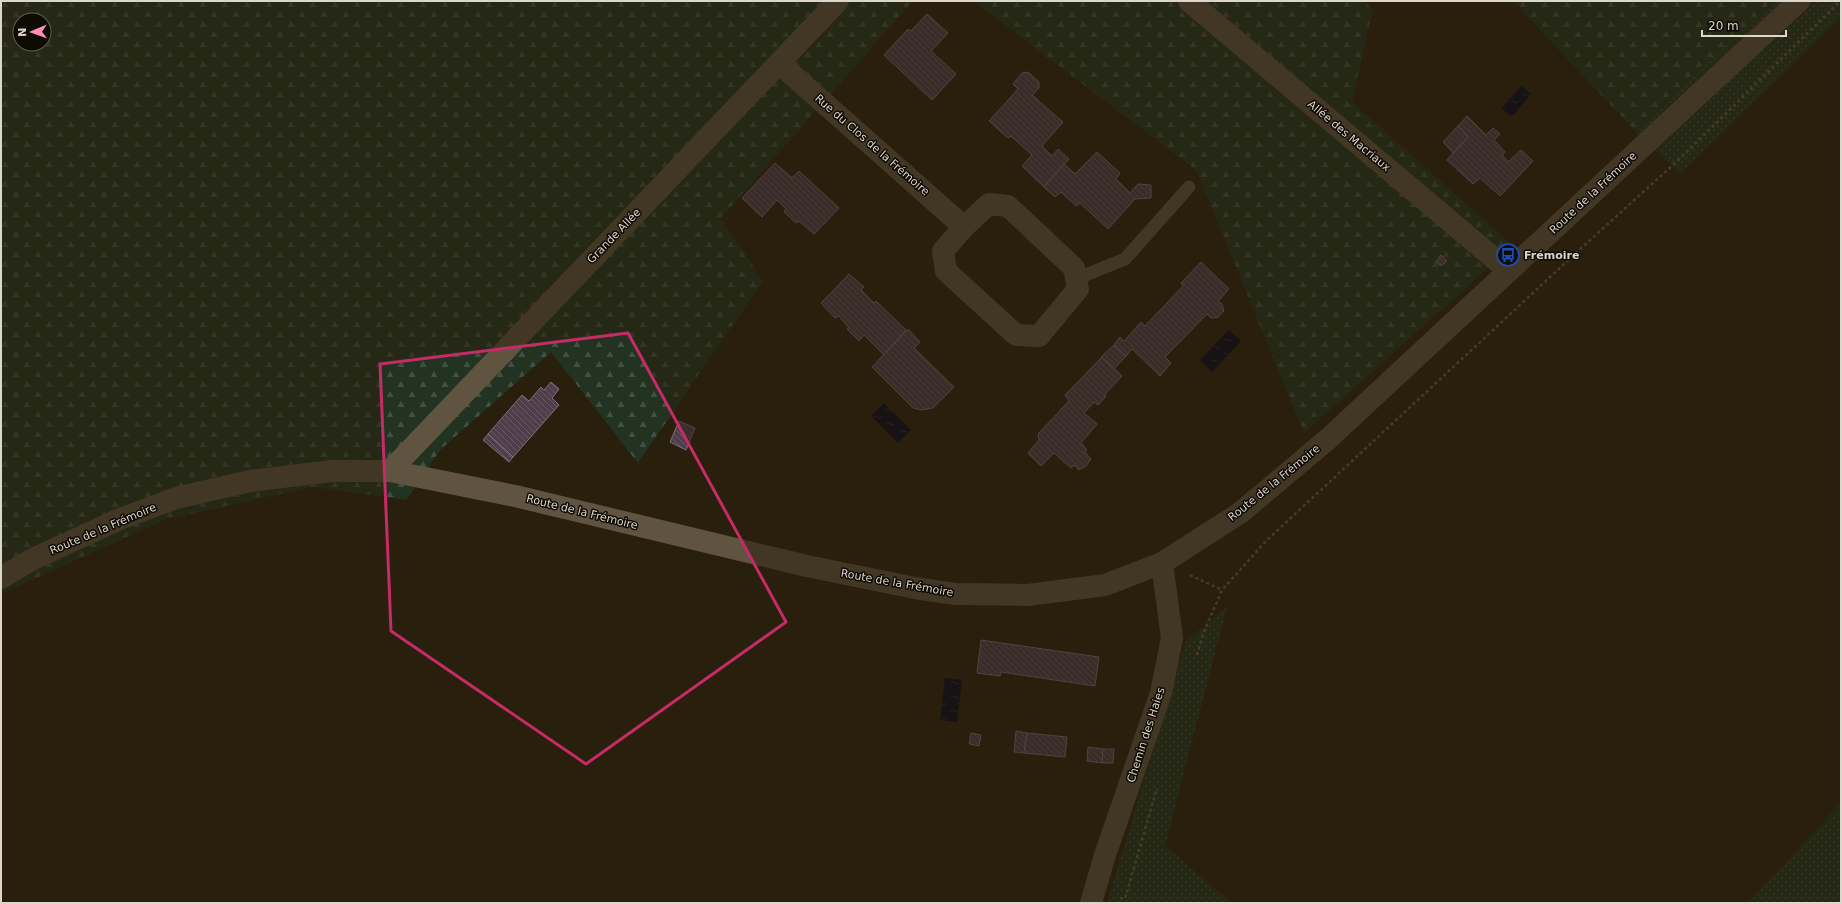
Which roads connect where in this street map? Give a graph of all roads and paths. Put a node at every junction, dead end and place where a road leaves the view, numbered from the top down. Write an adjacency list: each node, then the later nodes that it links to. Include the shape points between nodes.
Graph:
1 (838, 1): 5 (street, Grande Allée)
2 (1189, 1): 8 (street, Allée des Macriaux)
3 (1799, 1): 8 (street, Route de la Frémoire)
4 (1840, 1): 13 (path, via 1685,154 1266,541 1222,590)
5 (780, 64): 7 (street, Rue du Clos de la Frémoire); 10 (street, Grande Allée)
6 (1189, 187): 9 (lane, via 1126,259)
7 (964, 227): 9 (street, via 989,204 1008,206 1074,268); 9 (street, via 943,251 946,271 1016,335 1039,336 1078,289)
8 (1509, 271): 11 (street, Route de la Frémoire, via 1328,439 1246,508 1194,544)
9 (1076, 279)
10 (390, 471): 11 (street, Route de la Frémoire, via 515,496 807,566 954,594 1028,595 1105,585); 12 (street, Route de la Frémoire, via 332,471 250,481 176,498 120,518 31,560)
11 (1162, 562): 15 (street, Chemin des Haies, via 1172,638 1161,693)
12 (1, 578)
13 (1196, 657)
14 (1158, 786): 15 (path, via 1124,899)
15 (1093, 896)

